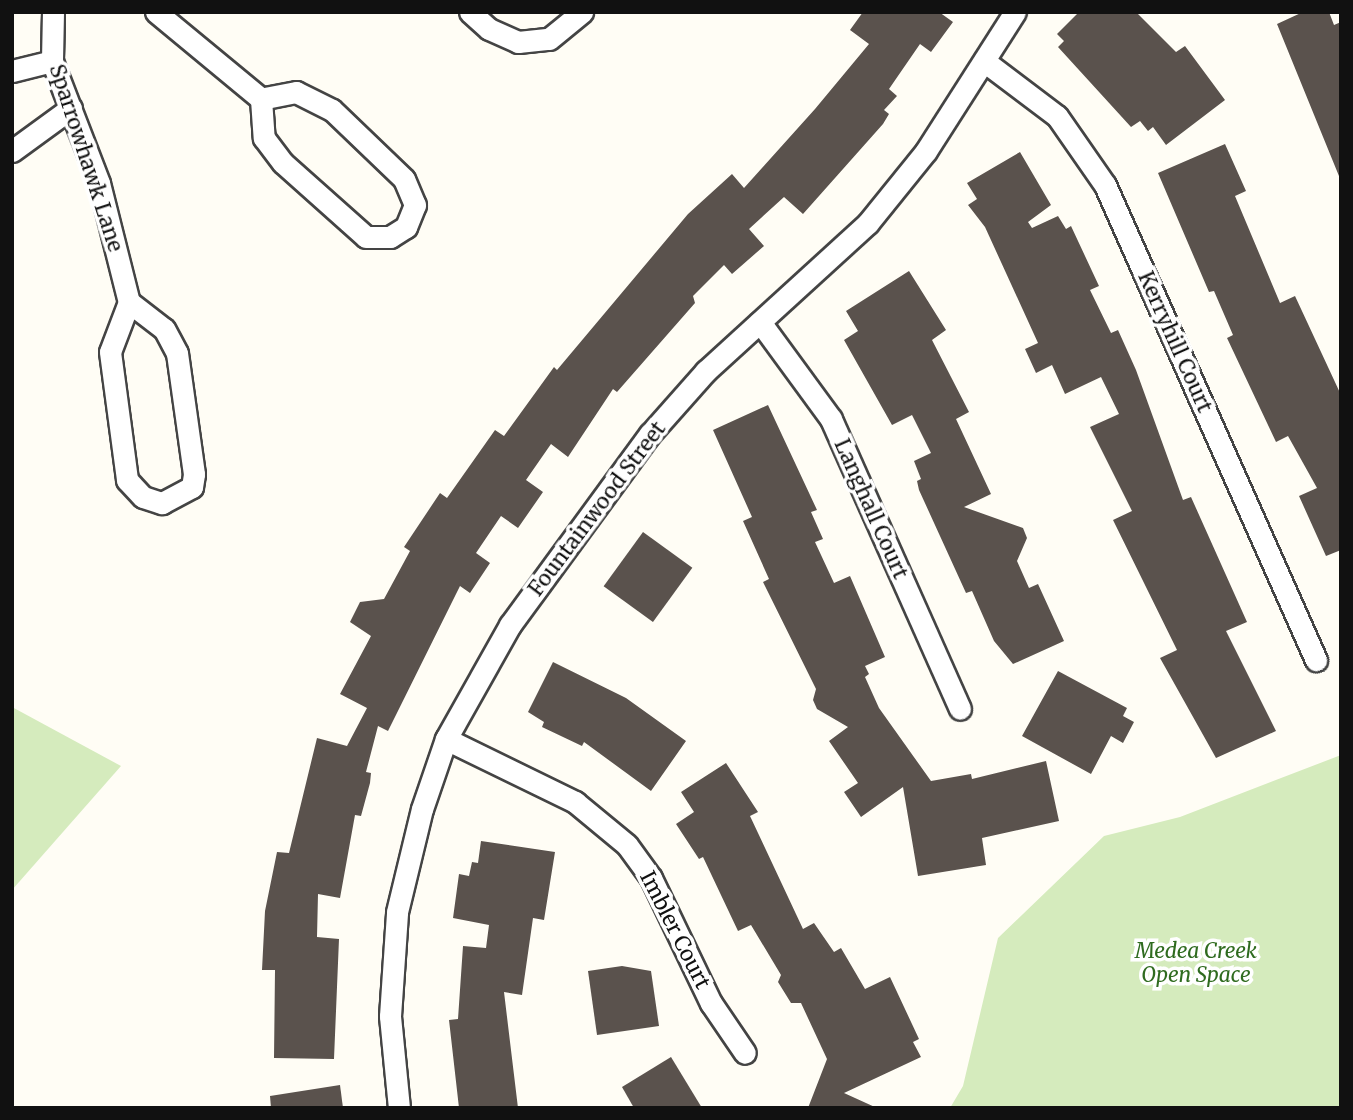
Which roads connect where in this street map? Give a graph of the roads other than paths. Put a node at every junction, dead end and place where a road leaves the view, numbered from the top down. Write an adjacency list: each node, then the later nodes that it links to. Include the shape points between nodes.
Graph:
1 (53, 12): 6 (street, Sparrowhawk Lane)
2 (156, 12): 9 (street)
3 (470, 12): 4 (street, via 489,29 518,42 549,39)
4 (582, 12)
5 (1015, 12): 7 (street, Fountainwood Street)
6 (52, 61): 8 (street); 10 (street, Sparrowhawk Lane)
7 (984, 61): 13 (street, Fountainwood Street, via 926,151 868,223); 14 (street, Kerryhill Court, via 1057,116 1105,185)
8 (12, 71)
9 (261, 99): 9 (street, via 296,92 332,110 404,179 415,205 406,227 390,237 366,237 283,163 264,138)
10 (71, 108): 11 (street); 12 (street, Sparrowhawk Lane, via 113,226)
11 (12, 151)
12 (129, 302): 12 (street, via 110,352 127,480 144,497 162,503 192,486 194,474 177,353 164,329)
13 (760, 322): 15 (street, Langhall Court, via 831,419); 16 (street, Fountainwood Street, via 698,380 600,500 510,625)
14 (1316, 660)
15 (960, 709)
16 (446, 739): 17 (street, Imbler Court, via 575,802 627,845 651,878 711,1003); 18 (street, Fountainwood Street, via 422,809 397,912 390,1016)
17 (745, 1053)
18 (399, 1108)

